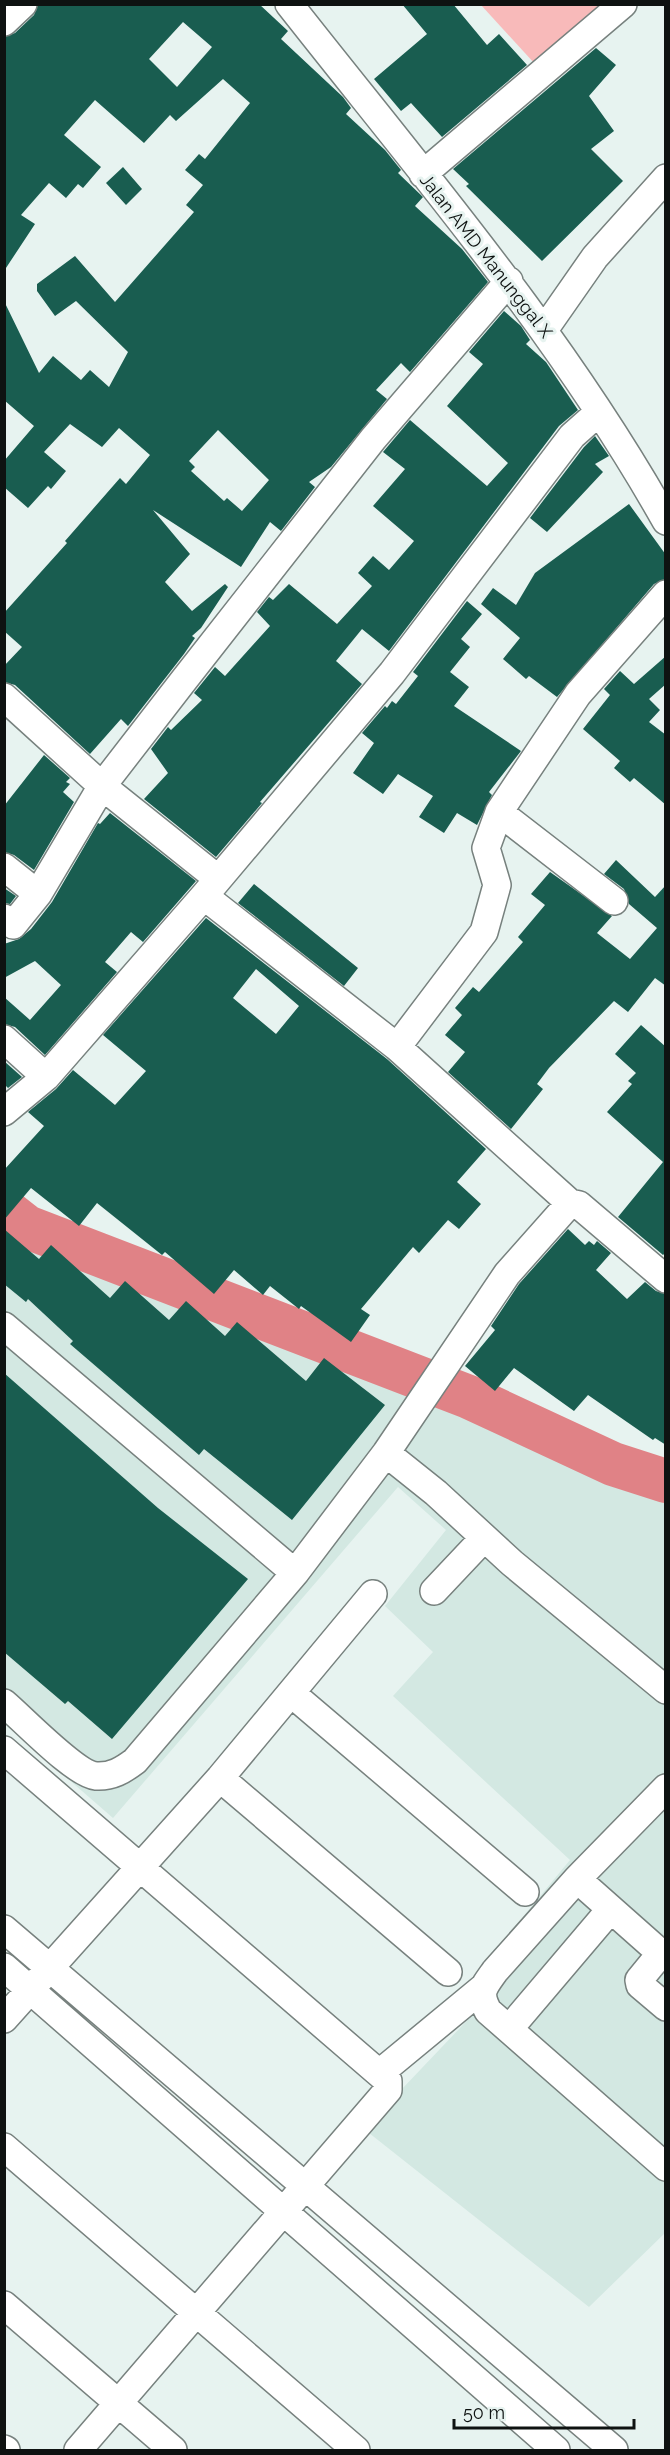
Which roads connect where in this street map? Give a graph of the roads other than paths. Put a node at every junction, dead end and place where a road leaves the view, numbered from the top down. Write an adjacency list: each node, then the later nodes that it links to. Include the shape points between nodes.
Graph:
1 (23, 4): 4 (street)
2 (289, 4): 5 (street, Jalan AMD Manunggal X)
3 (623, 4): 5 (street)
4 (4, 22)
5 (423, 174): 7 (street, Jalan AMD Manunggal X)
6 (666, 178): 8 (street, via 595,257)
7 (509, 281): 8 (street, Jalan AMD Manunggal X); 13 (street, via 424,376)
8 (544, 330): 9 (street, Jalan AMD Manunggal X)
9 (599, 412): 10 (street, Jalan AMD Manunggal X); 16 (street, via 572,436 392,673)
10 (663, 509)
11 (666, 594): 14 (street, via 578,694)
12 (4, 697): 13 (street)
13 (102, 786): 16 (street); 17 (street)
14 (499, 812): 18 (street); 21 (street, via 486,848 497,885 484,932)
15 (4, 867): 17 (street)
16 (211, 887): 21 (street); 22 (street)
17 (38, 894): 19 (street, via 13,925)
18 (614, 901)
19 (4, 918)
20 (4, 1039): 22 (street)
21 (397, 1047): 24 (street)
22 (46, 1077): 23 (street)
23 (4, 1112)
24 (570, 1203): 25 (street, via 579,1205); 27 (street, via 507,1274)
25 (666, 1279)
26 (4, 1326): 29 (street)
27 (386, 1453): 28 (street); 29 (street)
28 (484, 1538): 30 (street); 32 (street)
29 (295, 1573): 34 (street, via 179,1712 135,1761 118,1773 95,1776 74,1765)
30 (434, 1591)
31 (373, 1594): 33 (street)
32 (666, 1690)
33 (291, 1693): 36 (street); 40 (street)
34 (4, 1703)
35 (4, 1750): 38 (street)
36 (220, 1778): 38 (street); 46 (street)
37 (666, 1788): 39 (street)
38 (142, 1866): 45 (street); 52 (street)
39 (576, 1879): 41 (street); 47 (street)
40 (525, 1892)
41 (610, 1910): 43 (street); 51 (street)
42 (4, 1929): 45 (street)
43 (662, 1951): 49 (street, via 639,1980)
44 (4, 1967): 48 (street)
45 (49, 1970): 48 (street); 55 (street)
46 (448, 1972)
47 (484, 1987): 51 (street, via 481,1998 488,2012); 52 (street)
48 (30, 1989): 50 (street); 56 (street)
49 (666, 2007)
50 (4, 2019)
51 (509, 2029): 54 (street)
52 (381, 2072): 55 (street, via 388,2081 388,2090)
53 (4, 2147): 58 (street)
54 (666, 2167)
55 (305, 2186): 56 (street); 64 (street)
56 (282, 2211): 58 (street); 63 (street)
57 (4, 2305): 59 (street)
58 (195, 2312): 59 (street); 62 (street)
59 (118, 2403): 60 (street); 61 (street)
60 (78, 2451)
61 (173, 2451)
62 (356, 2451)
63 (555, 2451)
64 (614, 2451)

